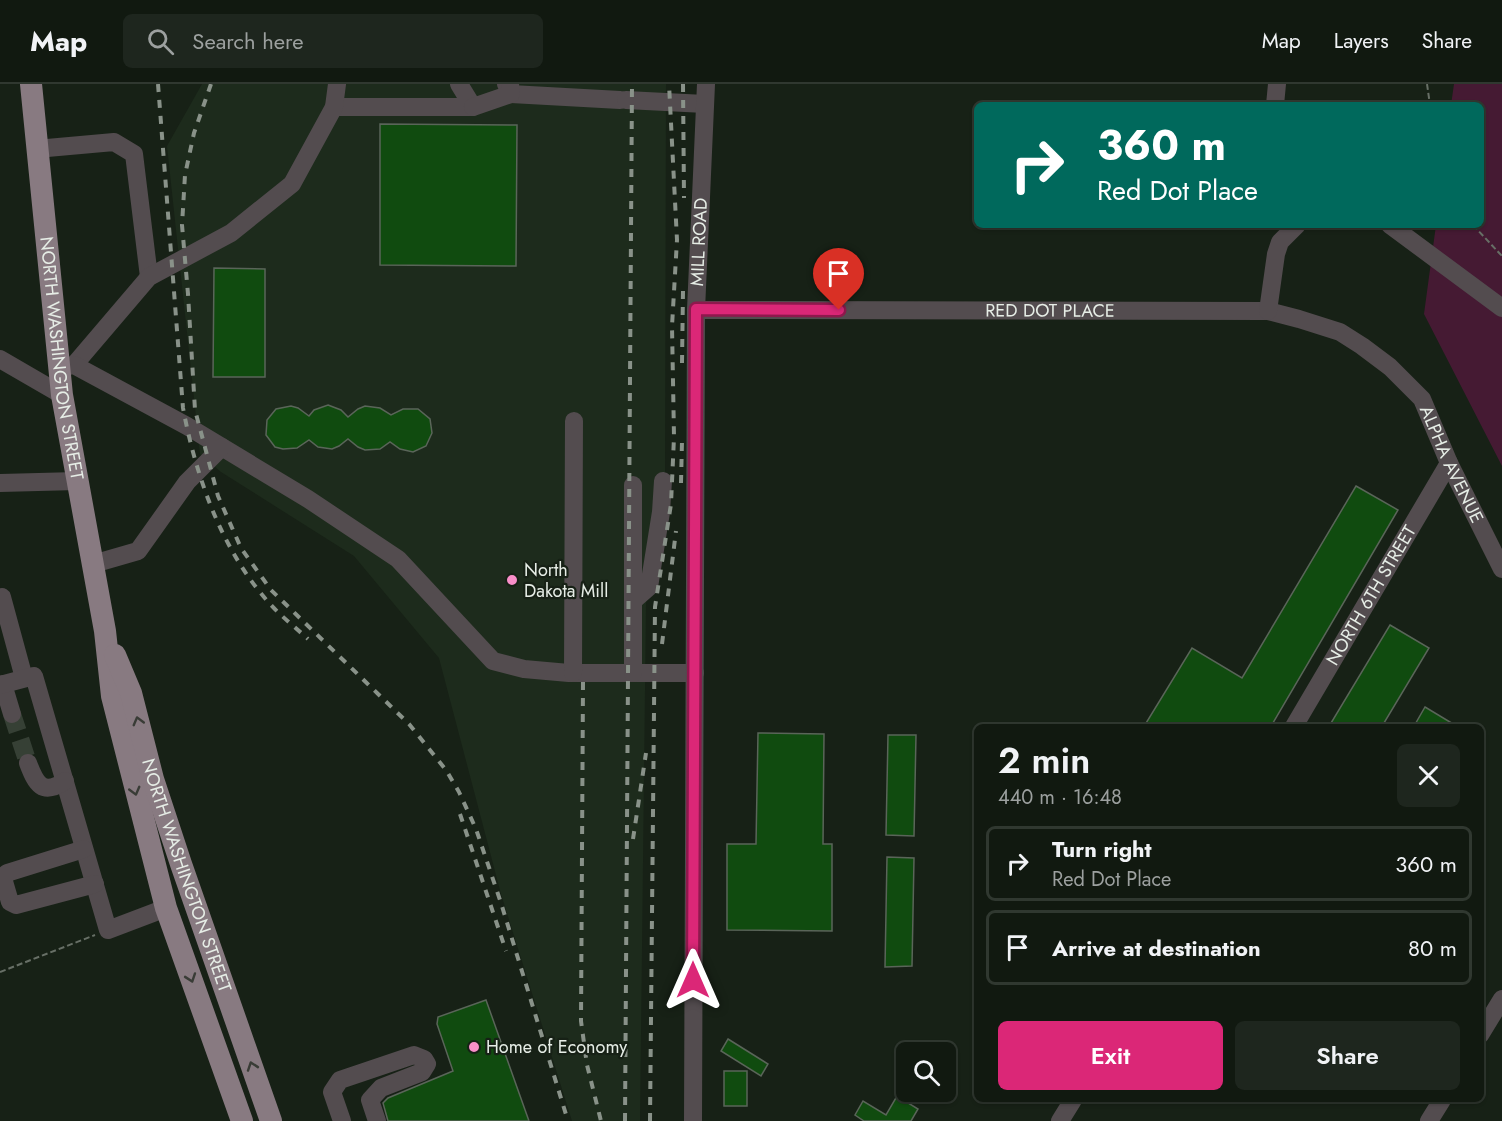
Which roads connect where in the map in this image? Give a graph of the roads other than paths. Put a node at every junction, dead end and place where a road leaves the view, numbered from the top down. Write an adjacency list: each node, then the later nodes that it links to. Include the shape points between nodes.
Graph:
1 (31, 84): 11 (main road, NORTH WASHINGTON STREET)
2 (337, 84): 9 (street)
3 (459, 84): 10 (street)
4 (706, 84): 8 (street, MILL ROAD)
5 (1277, 84): 7 (street)
6 (509, 87): 8 (street, via 623,100); 10 (street)
7 (1275, 102)
8 (705, 104): 15 (street, MILL ROAD)
9 (334, 107): 10 (street); 14 (street, via 292,184 231,233)
10 (473, 107)
11 (36, 149): 14 (street, via 114,142 134,154); 19 (main road, NORTH WASHINGTON STREET)
12 (1294, 228): 16 (street, via 1280,242 1276,254)
13 (1394, 228): 17 (street)
14 (149, 277): 19 (street)
15 (696, 309): 16 (street, RED DOT PLACE); 36 (street, MILL ROAD)
16 (1268, 311): 20 (street, RED DOT PLACE, via 1340,332)
17 (1502, 312)
18 (0, 359): 21 (street)
19 (67, 366): 21 (main road, NORTH WASHINGTON STREET); 23 (street)
20 (1390, 367): 24 (street, ALPHA AVENUE, via 1422,399)
21 (62, 395): 25 (main road, NORTH WASHINGTON STREET)
22 (574, 421): 34 (street)
23 (222, 447): 29 (street, via 187,482 138,551); 34 (street, via 398,559 493,661 524,669)
24 (1449, 463): 30 (street, ALPHA AVENUE); 40 (street, NORTH 6TH STREET)
25 (77, 481): 27 (street); 29 (main road, NORTH WASHINGTON STREET)
26 (663, 481): 32 (street, via 649,587)
27 (0, 483)
28 (633, 485): 32 (street)
29 (93, 564): 33 (main road, NORTH WASHINGTON STREET)
30 (1502, 569)
31 (2, 597): 37 (street)
32 (633, 601): 35 (street)
33 (105, 631): 45 (main road, NORTH WASHINGTON STREET, one-way to 45, via 112,696); 47 (main road, NORTH WASHINGTON STREET, one-way to 33, via 157,789 131,693)
34 (573, 673): 35 (street)
35 (633, 673): 36 (street)
36 (695, 673): 56 (street, MILL ROAD)
37 (24, 678): 38 (street); 42 (street, via 34,676)
38 (1, 685): 39 (street)
39 (12, 714)
40 (1295, 724)
41 (28, 763): 42 (street, via 35,782 55,788)
42 (65, 782): 43 (street)
43 (84, 849): 44 (street); 44 (street, via 7,873 3,878 9,903 16,905)
44 (94, 884): 45 (street, via 108,930)
45 (166, 908): 49 (main road, NORTH WASHINGTON STREET, one-way to 49)
46 (1502, 999): 48 (street)
47 (236, 1020): 49 (main road); 53 (main road, NORTH WASHINGTON STREET, one-way to 47)
48 (1484, 1028)
49 (209, 1030): 52 (main road, NORTH WASHINGTON STREET)
50 (1072, 1102): 57 (street)
51 (1441, 1102): 58 (street)
52 (242, 1121)
53 (271, 1121)
54 (342, 1121): 55 (street, via 332,1092 340,1080 414,1054 424,1059 427,1064 422,1072 381,1088 370,1100)
55 (377, 1121)
56 (693, 1121)
57 (1060, 1121)
58 (1429, 1121)

